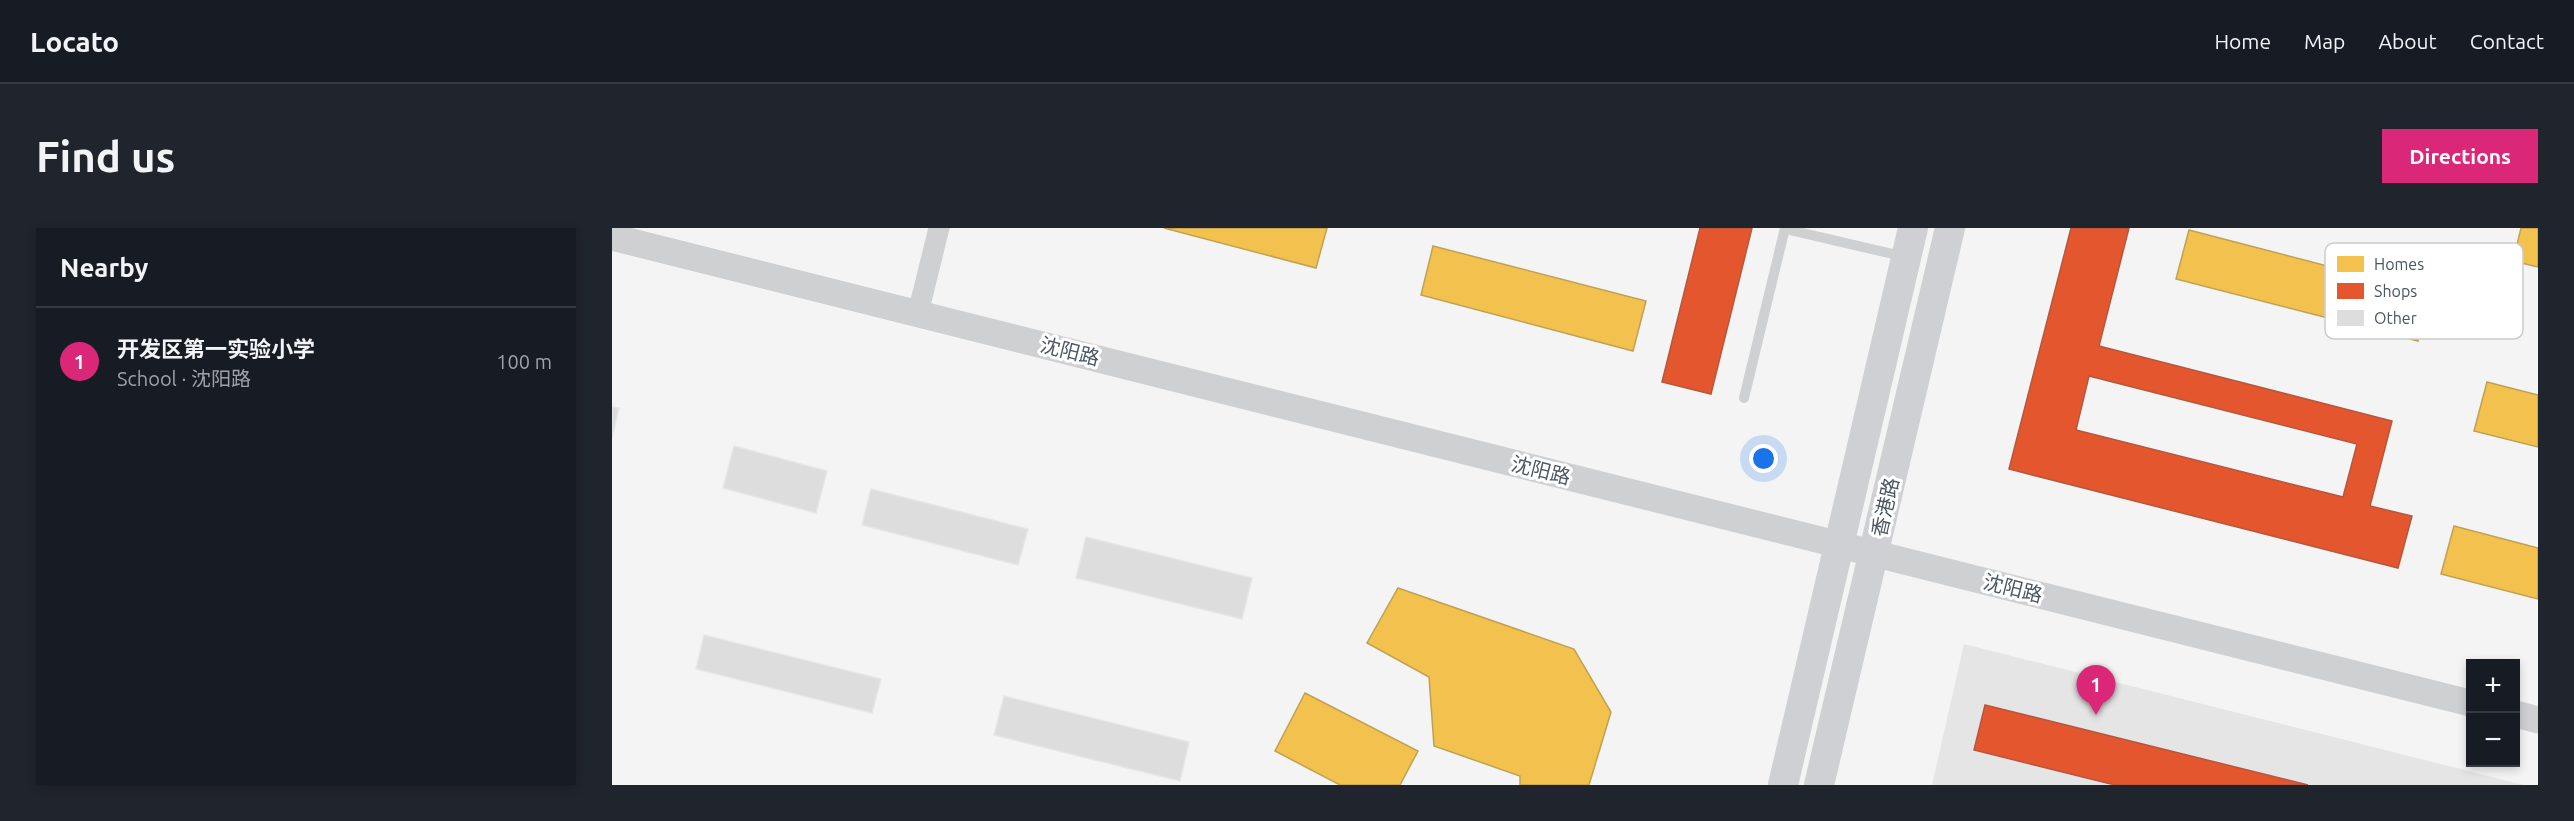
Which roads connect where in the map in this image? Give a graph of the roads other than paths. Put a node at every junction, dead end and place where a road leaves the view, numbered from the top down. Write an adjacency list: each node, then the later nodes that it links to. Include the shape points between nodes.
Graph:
1 (939, 228): 7 (street)
2 (1785, 228): 6 (lane); 8 (lane)
3 (1913, 228): 6 (main road, 香港路)
4 (1950, 228): 10 (main road, 香港路)
5 (612, 237): 7 (street, 沈阳路)
6 (1906, 257): 9 (main road, 香港路)
7 (918, 313): 9 (street, 沈阳路)
8 (1744, 398)
9 (1839, 545): 10 (street, 沈阳路); 14 (main road, 香港路)
10 (1874, 554): 11 (street, 沈阳路); 15 (main road, 香港路)
11 (2466, 702)
12 (2520, 715): 13 (street)
13 (2538, 720)
14 (1783, 785)
15 (1819, 785)

